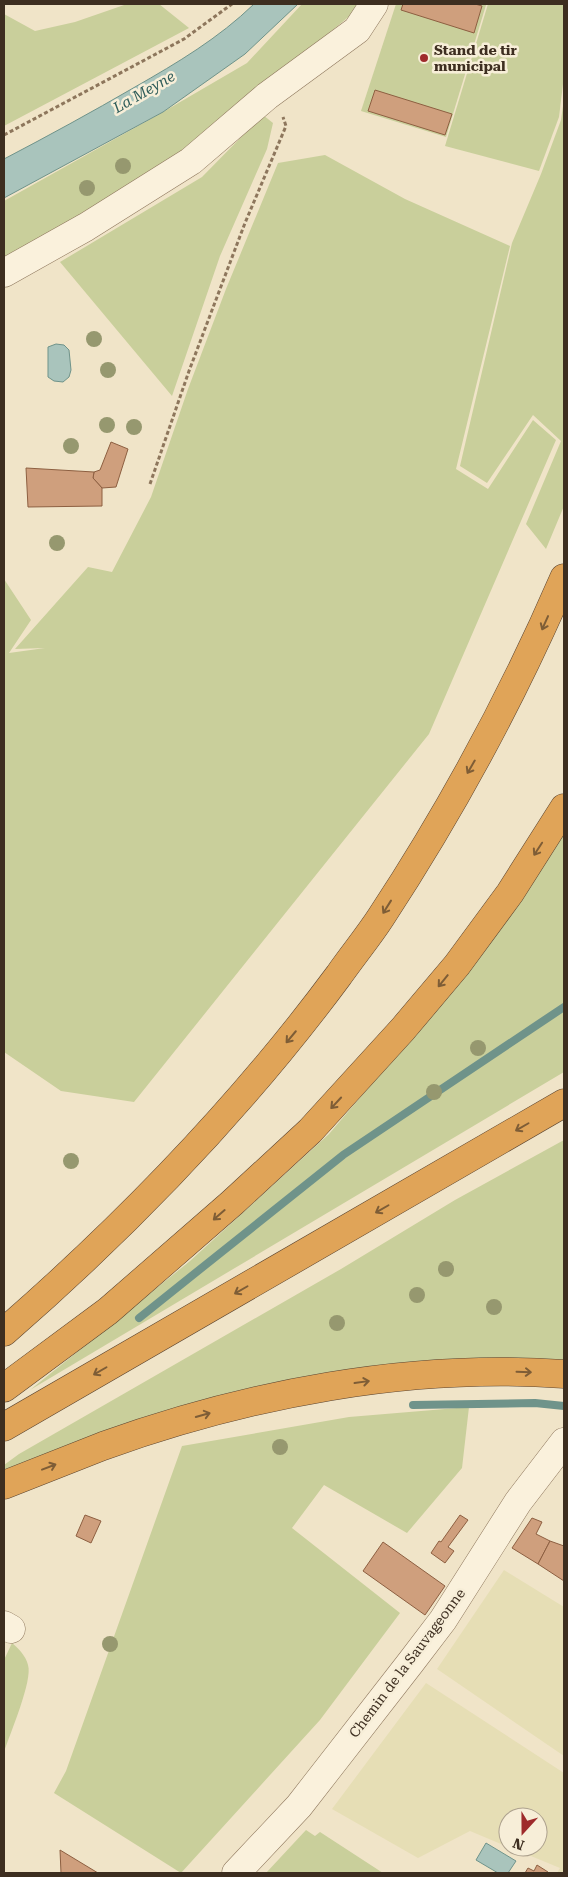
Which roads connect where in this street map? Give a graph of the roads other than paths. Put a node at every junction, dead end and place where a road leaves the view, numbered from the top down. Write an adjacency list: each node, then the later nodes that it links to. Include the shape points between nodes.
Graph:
1 (374, 4): 2 (street, via 357,30 267,96 191,161 86,227)
2 (4, 273)
3 (564, 578): 7 (highway, one-way to 7, via 495,726 433,835 380,918 303,1024 221,1119 123,1223)
4 (564, 808): 9 (highway, one-way to 9, via 510,893 457,965 403,1030 310,1131 108,1311)
5 (564, 1103): 10 (highway, one-way to 10)
6 (564, 1124): 12 (highway)
7 (4, 1332)
8 (564, 1374): 13 (highway, one-way to 8, via 157,1429 222,1410 325,1387 451,1373)
9 (4, 1388)
10 (4, 1427)
11 (564, 1442): 14 (street, Chemin de la Sauvageonne, via 518,1502 443,1620 299,1806)
12 (4, 1445)
13 (4, 1485)
14 (236, 1873)

